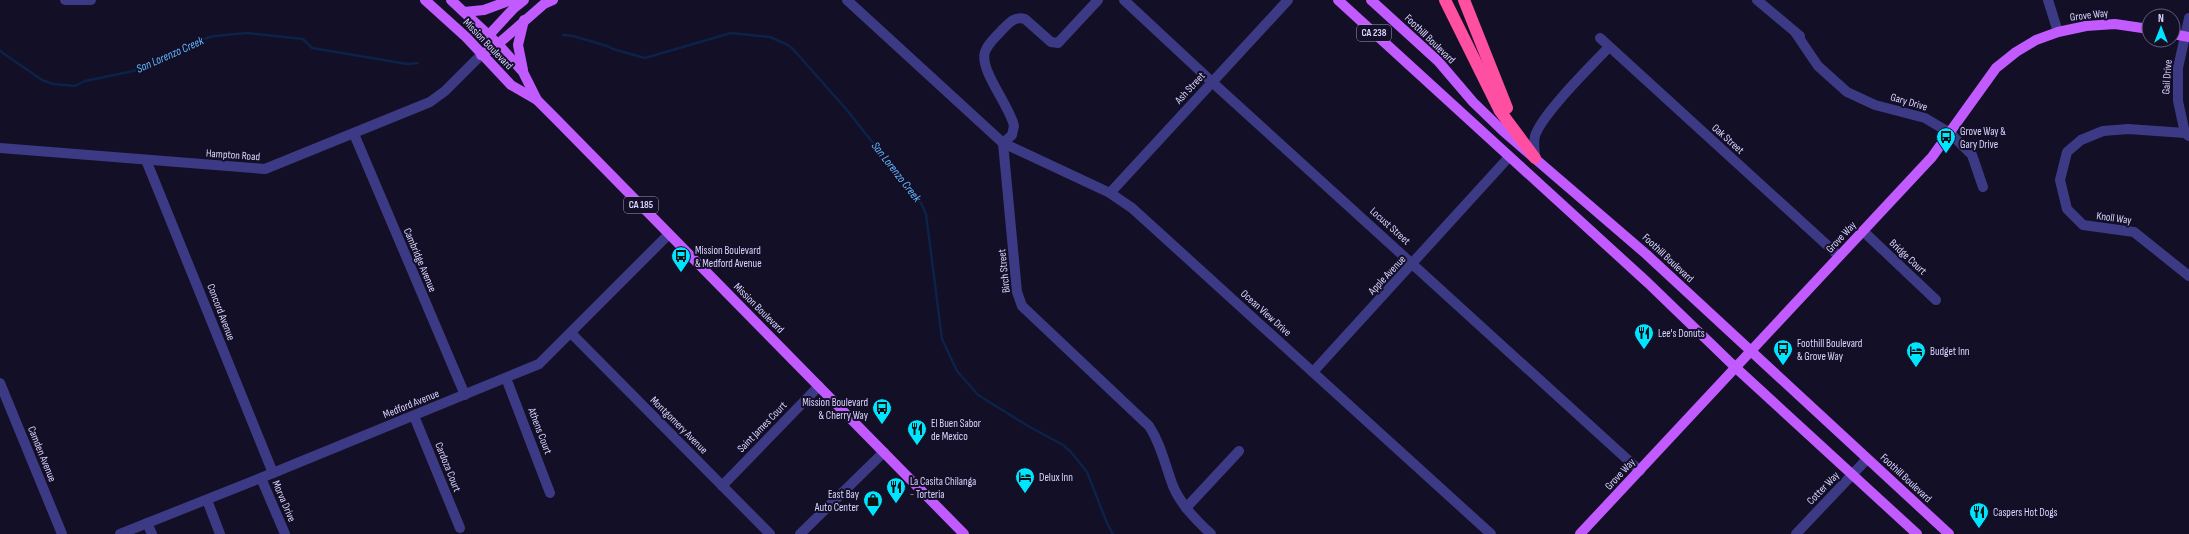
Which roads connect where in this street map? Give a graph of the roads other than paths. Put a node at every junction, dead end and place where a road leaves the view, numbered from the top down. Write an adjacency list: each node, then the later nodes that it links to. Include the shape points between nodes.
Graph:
1 (65, 0): 2 (street)
2 (91, 0)
3 (426, 0): 28 (main road, Mission Boulevard / CA 185)
4 (451, 0): 18 (main road, Mission Boulevard / CA 185)
5 (511, 0): 18 (main road, via 484,10)
6 (524, 0): 23 (main road)
7 (553, 0): 20 (main road)
8 (847, 0): 35 (street)
9 (1098, 0): 35 (street, via 1058,43 1051,42 1021,18 1012,20 988,46 984,56 986,67 1014,126 1012,135)
10 (1124, 0): 30 (street, Locust Street)
11 (1288, 0): 30 (street, Ash Street)
12 (1338, 0): 37 (main road, CA 238)
13 (1371, 0): 38 (main road, Foothill Boulevard, via 1438,61 1484,114)
14 (1445, 0): 38 (highway, via 1500,110)
15 (1757, 0): 32 (street, Gary Drive, via 1810,46 1825,74 1847,92 1875,105 1925,118)
16 (2048, 0): 22 (street)
17 (1466, 3): 38 (highway, via 1505,104)
18 (464, 12): 23 (main road, Mission Boulevard / CA 185)
19 (2189, 18): 24 (street, Gail Drive)
20 (524, 20): 26 (main road); 29 (main road, via 518,45)
21 (2141, 28): 22 (main road, Grove Way, via 2115,24)
22 (2058, 32): 32 (main road, Grove Way, via 2022,48 1996,68)
23 (488, 36): 26 (main road, Mission Boulevard / CA 185); 28 (main road)
24 (2187, 37): 34 (street, Gail Drive, via 2178,75 2178,101)
25 (1600, 38): 27 (street, Oak Street)
26 (498, 44): 28 (main road); 29 (main road, Mission Boulevard / CA 185)
27 (1609, 47): 38 (street, via 1565,94 1540,126 1534,141); 44 (street, Oak Street)
28 (481, 54): 31 (main road, Mission Boulevard / CA 185, via 511,85); 33 (street, Hampton Road, via 445,91 430,102)
29 (523, 72): 31 (main road, Mission Boulevard / CA 185)
30 (1212, 82): 41 (street, Ash Street); 45 (street, Locust Street)
31 (537, 100): 43 (main road, Mission Boulevard / CA 185)
32 (1950, 133): 40 (street, Gary Drive, via 1972,155); 42 (main road, Grove Way, via 1932,157)
33 (354, 134): 39 (street, Hampton Road, via 265,169); 55 (street, Cambridge Avenue)
34 (2187, 134): 46 (street, Knoll Way, via 2128,129 2103,131 2081,140 2067,152 2060,180 2067,209 2083,225 2134,232)
35 (1003, 143): 41 (street, Ocean View Drive); 67 (street, Birch Street, via 1019,300 1027,312 1149,426 1160,446 1174,487)
36 (0, 148): 39 (street, Hampton Road)
37 (1509, 157): 45 (street, Apple Avenue); 50 (main road, via 1648,283)
38 (1535, 158): 49 (main road, Foothill Boulevard, via 1644,253)
39 (146, 160): 61 (street, Concord Avenue)
40 (1983, 187)
41 (1110, 193): 51 (street, Ocean View Drive, via 1132,208)
42 (1863, 231): 44 (main road, Grove Way); 47 (street, Bridge Court)
43 (669, 234): 48 (street, Medford Avenue); 54 (main road, Mission Boulevard / CA 185)
44 (1839, 256): 49 (main road, Grove Way)
45 (1413, 263): 51 (street, Apple Avenue); 60 (street, Locust Street)
46 (2189, 276)
47 (1936, 300)
48 (571, 333): 52 (street, Medford Avenue, via 539,364); 64 (street, Montgomery Avenue)
49 (1750, 351): 50 (main road, Grove Way); 59 (main road, Foothill Boulevard)
50 (1735, 367): 60 (main road, Grove Way); 62 (main road)
51 (1313, 372): 79 (street, Ocean View Drive)
52 (506, 378): 55 (street, Medford Avenue); 65 (street, Athens Court)
53 (0, 383): 70 (street, Camden Avenue)
54 (819, 386): 58 (main road, Mission Boulevard / CA 185); 64 (street, Saint James Court)
55 (465, 395): 56 (street, Medford Avenue)
56 (414, 416): 61 (street, Medford Avenue); 69 (street, Cardoza Court)
57 (1239, 451): 67 (street)
58 (884, 452): 76 (street); 77 (main road, Mission Boulevard / CA 185)
59 (1867, 459): 62 (street, Cotter Way); 83 (main road, Foothill Boulevard)
60 (1640, 471): 80 (main road, Grove Way)
61 (273, 473): 63 (street, Medford Avenue)
62 (1852, 475): 81 (street, Cotter Way); 82 (main road)
63 (261, 478): 66 (street, Medford Avenue); 74 (street, Morva Drive)
64 (722, 486): 75 (street, Montgomery Avenue)
65 (550, 492)
66 (207, 500): 68 (street, Medford Avenue); 73 (street)
67 (1186, 508): 78 (street, Birch Street)
68 (148, 523): 71 (street, Medford Avenue); 72 (street)
69 (460, 528)
70 (62, 534)
71 (120, 534)
72 (152, 534)
73 (220, 534)
74 (286, 534)
75 (770, 534)
76 (800, 534)
77 (964, 534)
78 (1212, 534)
79 (1491, 534)
80 (1580, 534)
81 (1796, 534)
82 (1917, 534)
83 (1949, 534)

